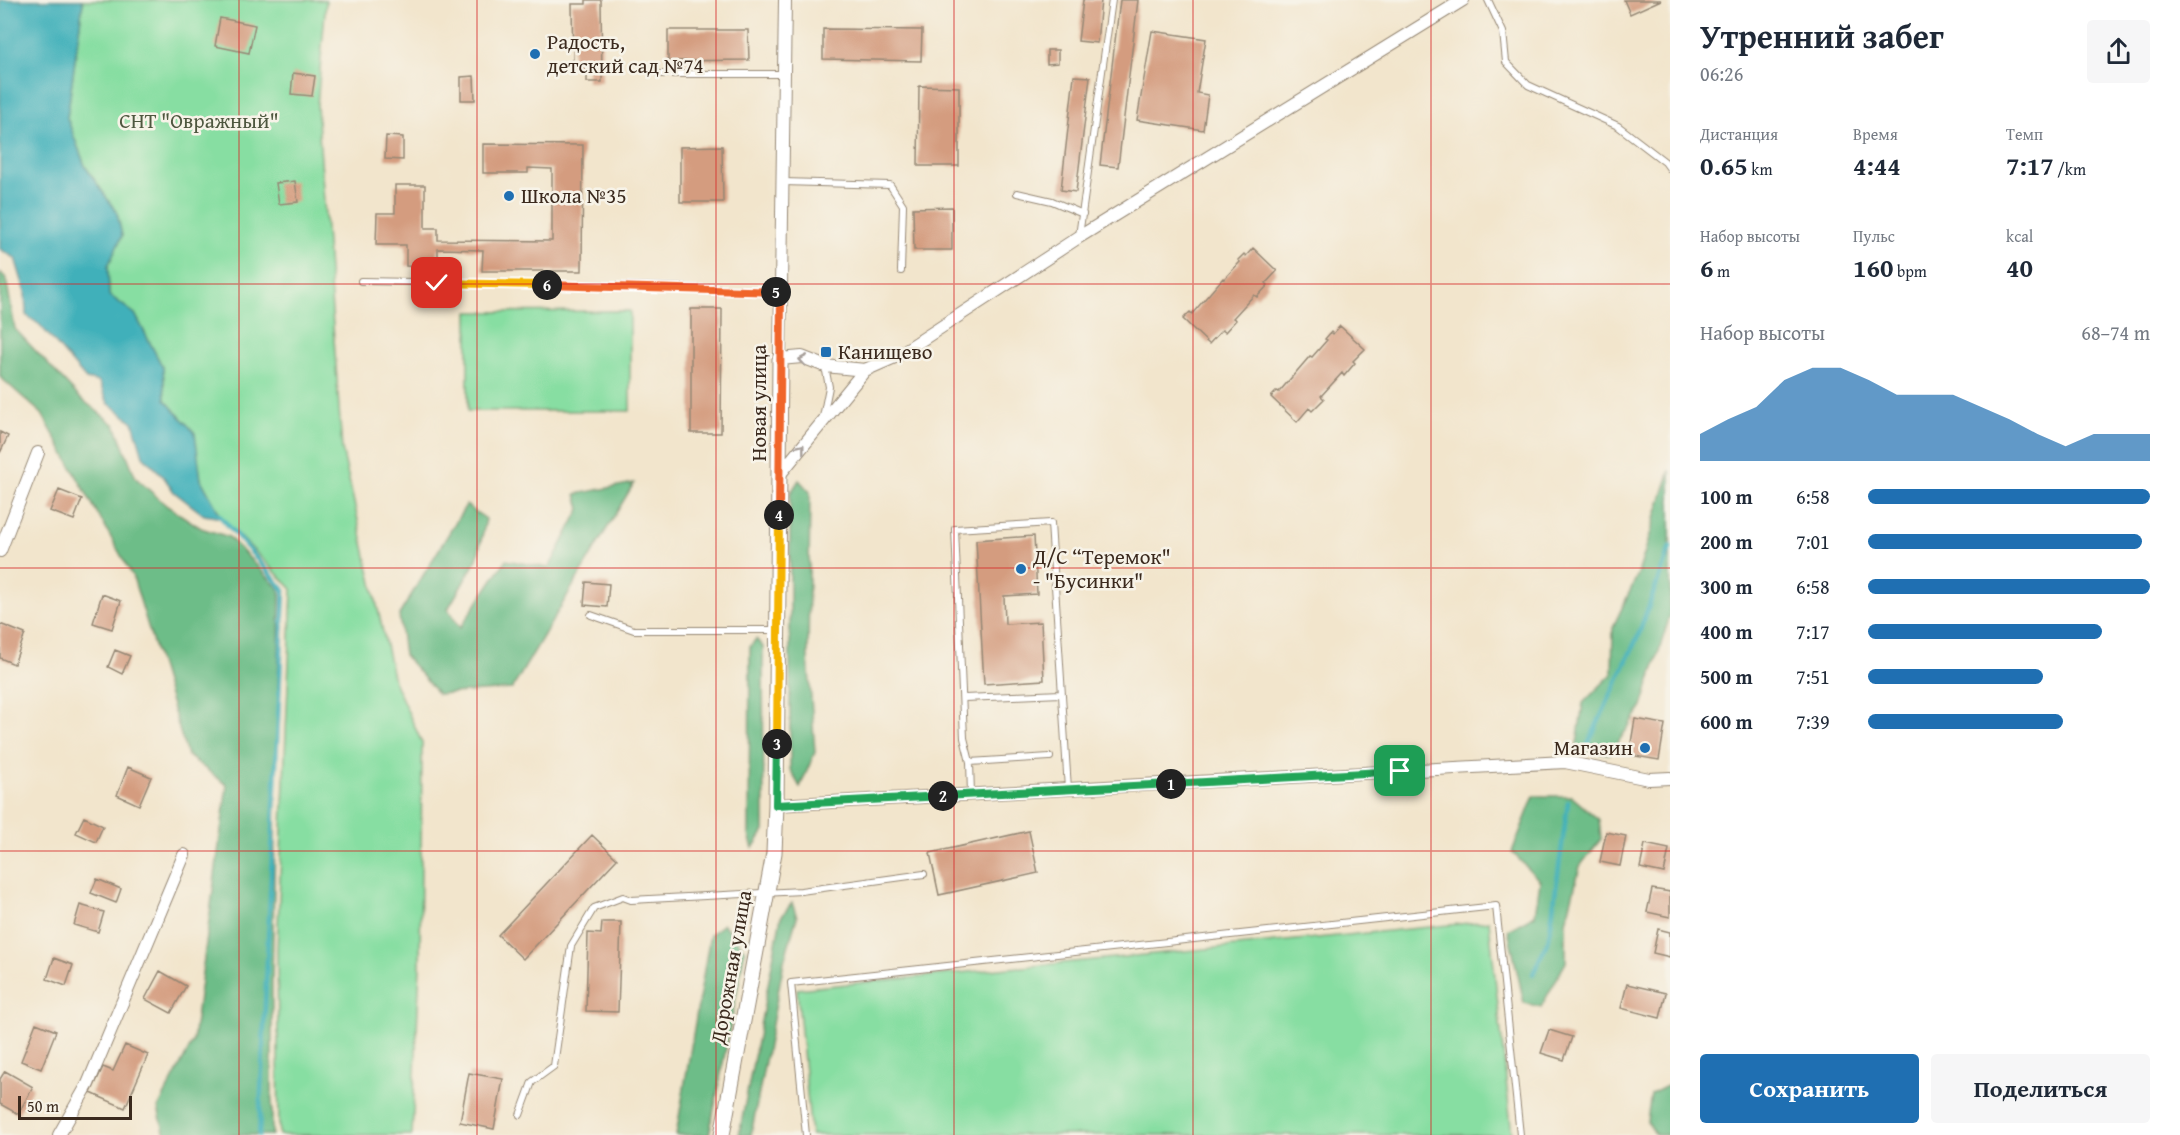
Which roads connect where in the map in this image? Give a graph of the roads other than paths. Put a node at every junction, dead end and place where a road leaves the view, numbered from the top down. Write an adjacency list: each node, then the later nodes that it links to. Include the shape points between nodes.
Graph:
1 (785, 0): 6 (street, Новая улица)
2 (1112, 0): 10 (lane)
3 (1463, 0): 11 (street)
4 (1488, 0): 7 (lane, via 1503,32 1506,62 1528,86 1618,126)
5 (659, 74): 6 (lane)
6 (784, 75): 8 (street, Новая улица)
7 (1670, 169)
8 (783, 182): 12 (lane, via 890,185 903,205); 14 (street, Новая улица)
9 (1017, 193): 10 (lane)
10 (1083, 214): 11 (lane)
11 (1079, 237): 17 (street, via 897,356)
12 (901, 271)
13 (361, 281): 14 (lane)
14 (781, 292): 15 (street, Новая улица)
15 (780, 359): 16 (street, one-way to 15, via 802,357); 20 (street, Новая улица)
16 (825, 366): 17 (street); 18 (lane, via 829,387)
17 (865, 370): 18 (street)
18 (822, 421): 20 (street, one-way to 18)
19 (38, 453): 21 (street)
20 (780, 474): 23 (street, Новая улица)
21 (0, 551)
22 (591, 615): 23 (lane, via 634,630)
23 (778, 630): 31 (street, Новая улица)
24 (1061, 693): 25 (lane); 25 (lane, via 1051,523 955,529); 29 (lane)
25 (964, 698): 27 (lane, via 964,738)
26 (1050, 757): 27 (lane)
27 (970, 762): 30 (lane)
28 (1670, 778): 29 (street, via 1649,779 1565,762)
29 (1068, 789): 30 (street)
30 (971, 795): 31 (street)
31 (776, 805): 34 (street, Дорожная улица, via 774,853)
32 (184, 855): 36 (street, via 88,1084)
33 (924, 874): 34 (lane)
34 (766, 894): 35 (lane, via 631,900 623,897 594,908 571,946 554,1065 532,1082); 37 (street, Дорожная улица)
35 (520, 1115)
36 (59, 1135)
37 (722, 1135)
38 (806, 1135): 39 (lane, via 791,983 1496,906)
39 (1520, 1135)

